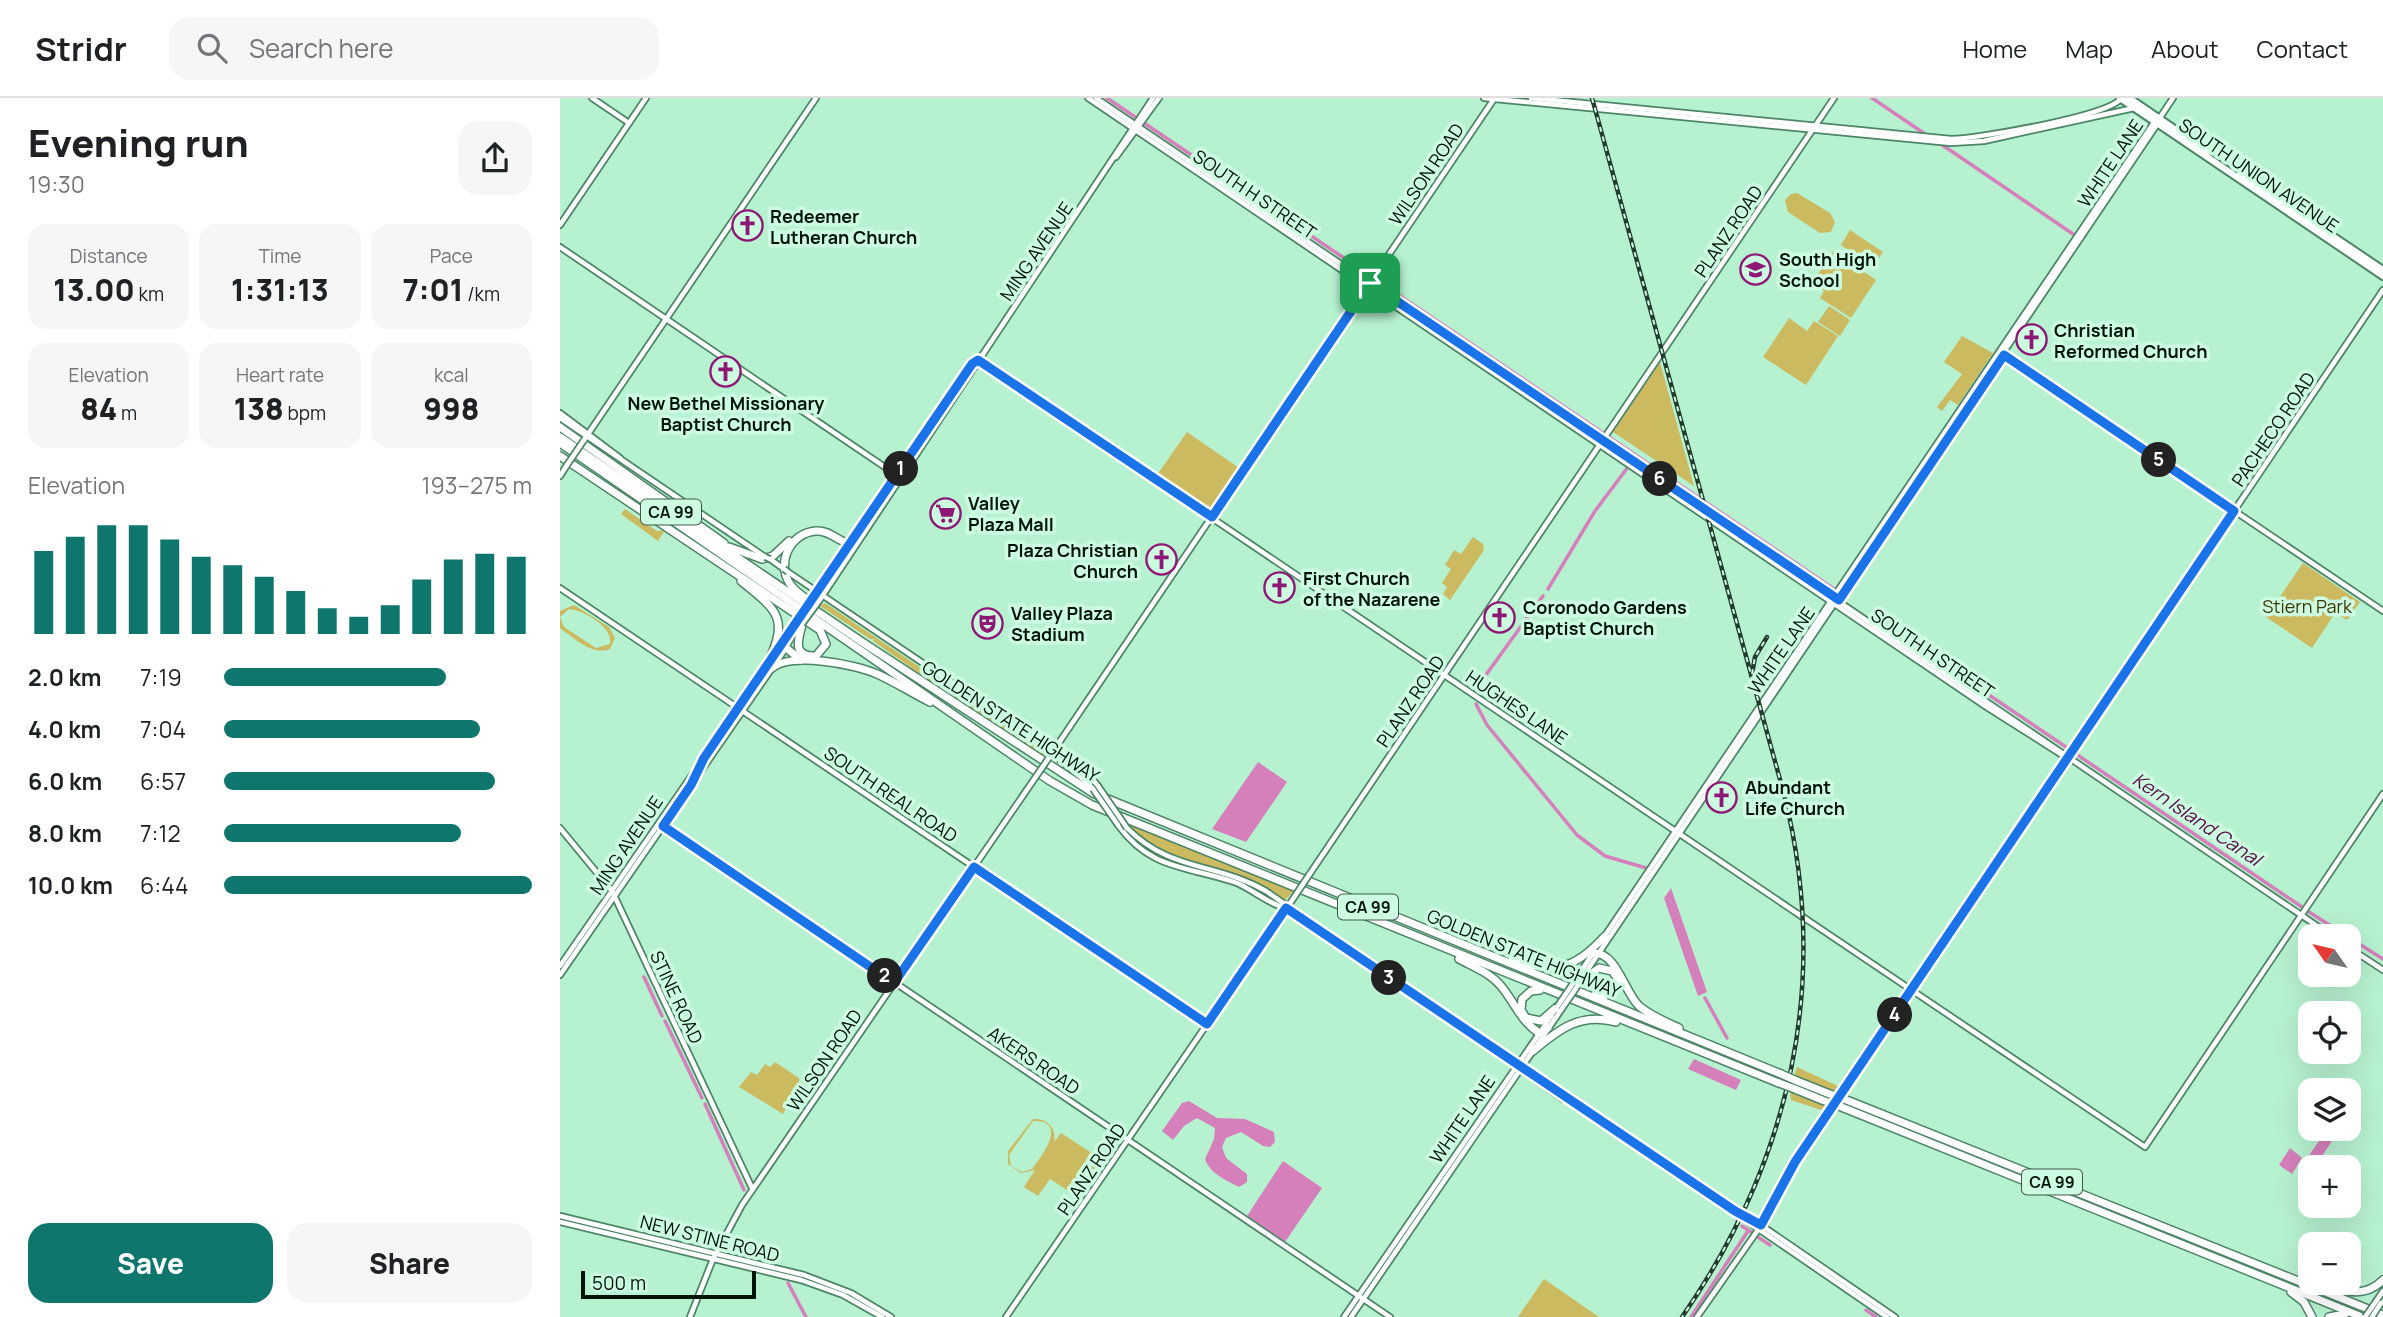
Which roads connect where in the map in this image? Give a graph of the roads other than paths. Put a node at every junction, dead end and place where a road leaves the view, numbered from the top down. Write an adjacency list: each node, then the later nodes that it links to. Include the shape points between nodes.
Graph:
1 (592, 98): 18 (street)
2 (646, 98): 18 (street)
3 (816, 98): 35 (street)
4 (1153, 98): 16 (street, MING AVENUE)
5 (1159, 98): 16 (street, MING AVENUE)
6 (1484, 98): 13 (street)
7 (1531, 98): 20 (street)
8 (1834, 98): 20 (street, PLANZ ROAD)
9 (2120, 98): 14 (main road, SOUTH UNION AVENUE); 15 (main road); 20 (street, via 2112,107 1975,138)
10 (2129, 98): 15 (main road, SOUTH UNION AVENUE)
11 (2173, 98): 17 (street, WHITE LANE)
12 (1091, 99): 19 (street, SOUTH H STREET); 19 (street, SOUTH H STREET)
13 (1494, 99): 20 (street); 33 (street, WILSON ROAD)
14 (2134, 108): 17 (main road, SOUTH UNION AVENUE); 20 (street, via 1962,143)
15 (2143, 108): 17 (main road, SOUTH UNION AVENUE)
16 (1142, 118): 19 (street, MING AVENUE)
17 (2157, 121): 21 (main road, SOUTH UNION AVENUE); 22 (main road, SOUTH UNION AVENUE); 36 (street, WHITE LANE)
18 (629, 123): 29 (street)
19 (1137, 126): 33 (street, SOUTH H STREET); 37 (street, MING AVENUE)
20 (1814, 128): 45 (street, PLANZ ROAD)
21 (2190, 145): 22 (main road); 23 (main road, SOUTH UNION AVENUE)
22 (2210, 153): 24 (main road, SOUTH UNION AVENUE)
23 (2222, 166): 24 (main road); 25 (main road, SOUTH UNION AVENUE)
24 (2242, 175): 26 (main road, SOUTH UNION AVENUE)
25 (2253, 187): 26 (main road); 27 (main road, SOUTH UNION AVENUE)
26 (2273, 196): 28 (main road, SOUTH UNION AVENUE)
27 (2285, 209): 28 (main road); 32 (main road, SOUTH UNION AVENUE)
28 (2305, 217): 31 (main road, SOUTH UNION AVENUE)
29 (560, 225)
30 (560, 247): 35 (street)
31 (2383, 270)
32 (2383, 276)
33 (1371, 281): 45 (street, SOUTH H STREET); 55 (street, WILSON ROAD)
34 (2383, 290): 53 (street, PACHECO ROAD)
35 (667, 319): 44 (street); 51 (street)
36 (2002, 354): 49 (street, WHITE LANE); 52 (street, WHITE LANE); 53 (street)
37 (978, 360): 38 (street, MING AVENUE); 39 (street, MING AVENUE); 55 (street, HUGHES LANE)
38 (956, 389): 39 (street); 43 (street, MING AVENUE)
39 (953, 402): 47 (street, MING AVENUE)
40 (560, 413): 44 (street)
41 (560, 418): 44 (street)
42 (561, 430): 60 (highway); 65 (highway, GOLDEN STATE HIGHWAY / CA 99)
43 (926, 433): 47 (street); 51 (street, MING AVENUE)
44 (586, 438): 50 (street, bridge); 69 (street)
45 (1605, 439): 58 (street, SOUTH H STREET); 80 (street, PLANZ ROAD)
46 (560, 446): 86 (highway, GOLDEN STATE HIGHWAY / CA 99)
47 (923, 446): 51 (street, MING AVENUE)
48 (560, 456): 64 (highway)
49 (1921, 469): 52 (street); 56 (street, WHITE LANE)
50 (560, 476)
51 (899, 477): 54 (street, MING AVENUE); 57 (street, MING AVENUE)
52 (1916, 483): 61 (street, WHITE LANE)
53 (2234, 511): 71 (street); 91 (street, PACHECO ROAD)
54 (871, 513): 57 (street); 59 (street, MING AVENUE)
55 (1212, 517): 80 (street, HUGHES LANE); 90 (street, WILSON ROAD)
56 (1883, 526): 61 (street); 70 (street, WHITE LANE)
57 (868, 528): 59 (street, MING AVENUE)
58 (1739, 535): 62 (street, SOUTH H STREET); 63 (street, SOUTH H STREET)
59 (853, 545): 60 (highway, via 819,527 800,533 764,559); 69 (street, MING AVENUE); 75 (highway, via 823,531 806,533 787,551 785,572 796,591)
60 (729, 547): 65 (highway)
61 (1874, 547): 70 (street, WHITE LANE)
62 (1764, 555): 63 (street); 66 (street, SOUTH H STREET)
63 (1781, 561): 67 (street, SOUTH H STREET)
64 (723, 564): 72 (highway, via 820,630 826,644 818,655 807,656 798,648); 79 (highway, via 778,616 779,638)
65 (768, 579): 75 (highway, GOLDEN STATE HIGHWAY / CA 99)
66 (1804, 582): 67 (street); 70 (street, SOUTH H STREET)
67 (1819, 587): 70 (street, SOUTH H STREET)
68 (560, 588): 83 (street, SOUTH REAL ROAD)
69 (821, 594): 72 (street, MING AVENUE, bridge); 90 (street)
70 (1836, 601): 73 (street, SOUTH H STREET); 74 (street, SOUTH H STREET); 77 (street, WHITE LANE); 77 (street, WHITE LANE)
71 (2383, 611)
72 (800, 623): 76 (highway); 79 (street, MING AVENUE)
73 (1874, 630): 74 (street); 82 (street, SOUTH H STREET)
74 (1892, 637): 84 (street, SOUTH H STREET)
75 (862, 642): 109 (highway, GOLDEN STATE HIGHWAY / CA 99, via 1095,794)
76 (785, 649): 78 (highway); 79 (street, MING AVENUE)
77 (1801, 649): 81 (street, WHITE LANE)
78 (802, 660): 79 (highway, via 785,660); 86 (highway, via 866,670)
79 (769, 668): 83 (street, MING AVENUE)
80 (1445, 675): 99 (street, HUGHES LANE); 104 (street, PLANZ ROAD, bridge)
81 (1778, 684): 85 (street, WHITE LANE); 87 (street, WHITE LANE)
82 (1982, 704): 84 (street); 88 (street, SOUTH H STREET)
83 (740, 710): 92 (street, MING AVENUE); 92 (street, MING AVENUE); 101 (street, SOUTH REAL ROAD)
84 (2002, 712): 89 (street, SOUTH H STREET)
85 (1754, 716): 87 (street); 99 (street, WHITE LANE)
86 (958, 718): 108 (highway, GOLDEN STATE HIGHWAY / CA 99, via 1050,781 1107,812)
87 (1749, 731): 99 (street, WHITE LANE)
88 (2024, 732): 89 (street); 91 (street, SOUTH H STREET)
89 (2042, 739): 91 (street, SOUTH H STREET)
90 (1053, 751): 93 (street); 101 (street, WILSON ROAD, bridge)
91 (2068, 758): 105 (street, SOUTH H STREET); 119 (street, PACHECO ROAD)
92 (689, 783): 95 (street, MING AVENUE)
93 (1096, 787): 104 (street, bridge, via 1127,828 1162,856 1248,882 1285,903); 104 (street, bridge, via 1118,825 1159,862 1238,884)
94 (2383, 794): 105 (street)
95 (676, 803): 96 (street, MING AVENUE); 98 (street, MING AVENUE)
96 (663, 826): 100 (street, MING AVENUE); 117 (street, AKERS ROAD)
97 (560, 828): 103 (street, STINE ROAD)
98 (655, 828): 100 (street); 103 (street, MING AVENUE)
99 (1678, 833): 102 (street, WHITE LANE); 102 (street, WHITE LANE); 119 (street, HUGHES LANE)
100 (646, 850): 103 (street, MING AVENUE)
101 (974, 867): 117 (street, WILSON ROAD); 122 (street, SOUTH REAL ROAD)
102 (1638, 891): 107 (street, WHITE LANE); 110 (street, WHITE LANE)
103 (613, 894): 112 (street, MING AVENUE); 112 (street, MING AVENUE); 138 (street, STINE ROAD)
104 (1286, 908): 122 (street, PLANZ ROAD); 128 (street)
105 (2301, 916): 106 (street, SOUTH H STREET); 119 (street, HUGHES LANE, via 2145,1147)
106 (2313, 924)
107 (1604, 937): 109 (highway, via 1577,961 1546,969); 110 (street, WHITE LANE)
108 (1431, 943): 120 (highway, GOLDEN STATE HIGHWAY / CA 99); 124 (highway, via 1493,978 1521,1018)
109 (1458, 943): 118 (highway, GOLDEN STATE HIGHWAY / CA 99)
110 (1596, 953): 116 (street, WHITE LANE); 125 (highway, via 1614,966 1639,1005)
111 (2361, 956): 114 (street)
112 (567, 960): 113 (street, MING AVENUE); 115 (street)
113 (560, 967)
114 (2383, 970)
115 (560, 974)
116 (1578, 980): 118 (highway, via 1603,967 1618,979 1614,990 1604,996); 121 (street, WHITE LANE, bridge)
117 (894, 983): 136 (street, AKERS ROAD); 138 (street, WILSON ROAD)
118 (1568, 987): 125 (highway, GOLDEN STATE HIGHWAY / CA 99)
119 (1911, 990): 142 (street, PACHECO ROAD, via 1795,1162)
120 (1571, 1000): 121 (highway, via 1534,990 1521,1004 1524,1016 1535,1022); 126 (highway, GOLDEN STATE HIGHWAY / CA 99)
121 (1559, 1009): 123 (street, WHITE LANE); 124 (street, WHITE LANE)
122 (1207, 1024): 136 (street, PLANZ ROAD)
123 (1548, 1028): 124 (highway); 127 (street, WHITE LANE)
124 (1539, 1033): 128 (street, WHITE LANE)
125 (1700, 1041): 129 (highway, GOLDEN STATE HIGHWAY / CA 99)
126 (1689, 1045): 127 (highway, via 1593,1018 1564,1026); 129 (highway, GOLDEN STATE HIGHWAY / CA 99)
127 (1533, 1051): 128 (street, WHITE LANE)
128 (1519, 1066): 130 (street); 131 (street); 134 (street, WHITE LANE); 135 (street, WHITE LANE)
129 (1780, 1078): 133 (highway, GOLDEN STATE HIGHWAY / CA 99, bridge)
130 (1538, 1081): 131 (street); 132 (street)
131 (1549, 1083): 132 (street)
132 (1570, 1100): 142 (street)
133 (1847, 1105): 144 (highway, GOLDEN STATE HIGHWAY / CA 99); 146 (highway, GOLDEN STATE HIGHWAY / CA 99)
134 (1488, 1106): 135 (street); 137 (street, WHITE LANE)
135 (1479, 1128): 137 (street, WHITE LANE)
136 (1128, 1140): 153 (street, AKERS ROAD); 159 (street, PLANZ ROAD)
137 (1446, 1172): 139 (street, WHITE LANE)
138 (752, 1189): 143 (street, WILSON ROAD)
139 (1432, 1194): 153 (street, WHITE LANE); 153 (street, WHITE LANE)
140 (560, 1216): 143 (street, NEW STINE ROAD)
141 (560, 1222): 143 (street, NEW STINE ROAD)
142 (1760, 1227): 145 (street); 147 (street); 163 (street, PACHECO ROAD)
143 (714, 1256): 152 (street, NEW STINE ROAD, via 804,1275); 156 (street, WILSON ROAD)
144 (2254, 1264): 148 (highway); 155 (highway, GOLDEN STATE HIGHWAY / CA 99)
145 (1812, 1267): 147 (street); 164 (street)
146 (2243, 1270): 166 (highway, via 2297,1296); 169 (highway, GOLDEN STATE HIGHWAY / CA 99)
147 (1833, 1275): 165 (street)
148 (2298, 1277)
149 (2383, 1280): 151 (highway)
150 (2383, 1291): 154 (street)
151 (2361, 1292)
152 (850, 1295): 157 (street); 158 (street)
153 (1361, 1298): 160 (street, WHITE LANE); 161 (street, WHITE LANE); 162 (street, AKERS ROAD)
154 (2381, 1301): 169 (street, bridge); 170 (street, bridge)
155 (2383, 1314)
156 (690, 1317)
157 (882, 1317)
158 (891, 1317)
159 (1006, 1317)
160 (1344, 1317)
161 (1351, 1317)
162 (1390, 1317)
163 (1697, 1317)
164 (1887, 1317)
165 (1895, 1317)
166 (2312, 1317)
167 (2329, 1317): 168 (highway, via 2340,1313)
168 (2355, 1317)
169 (2364, 1317)
170 (2372, 1317)

